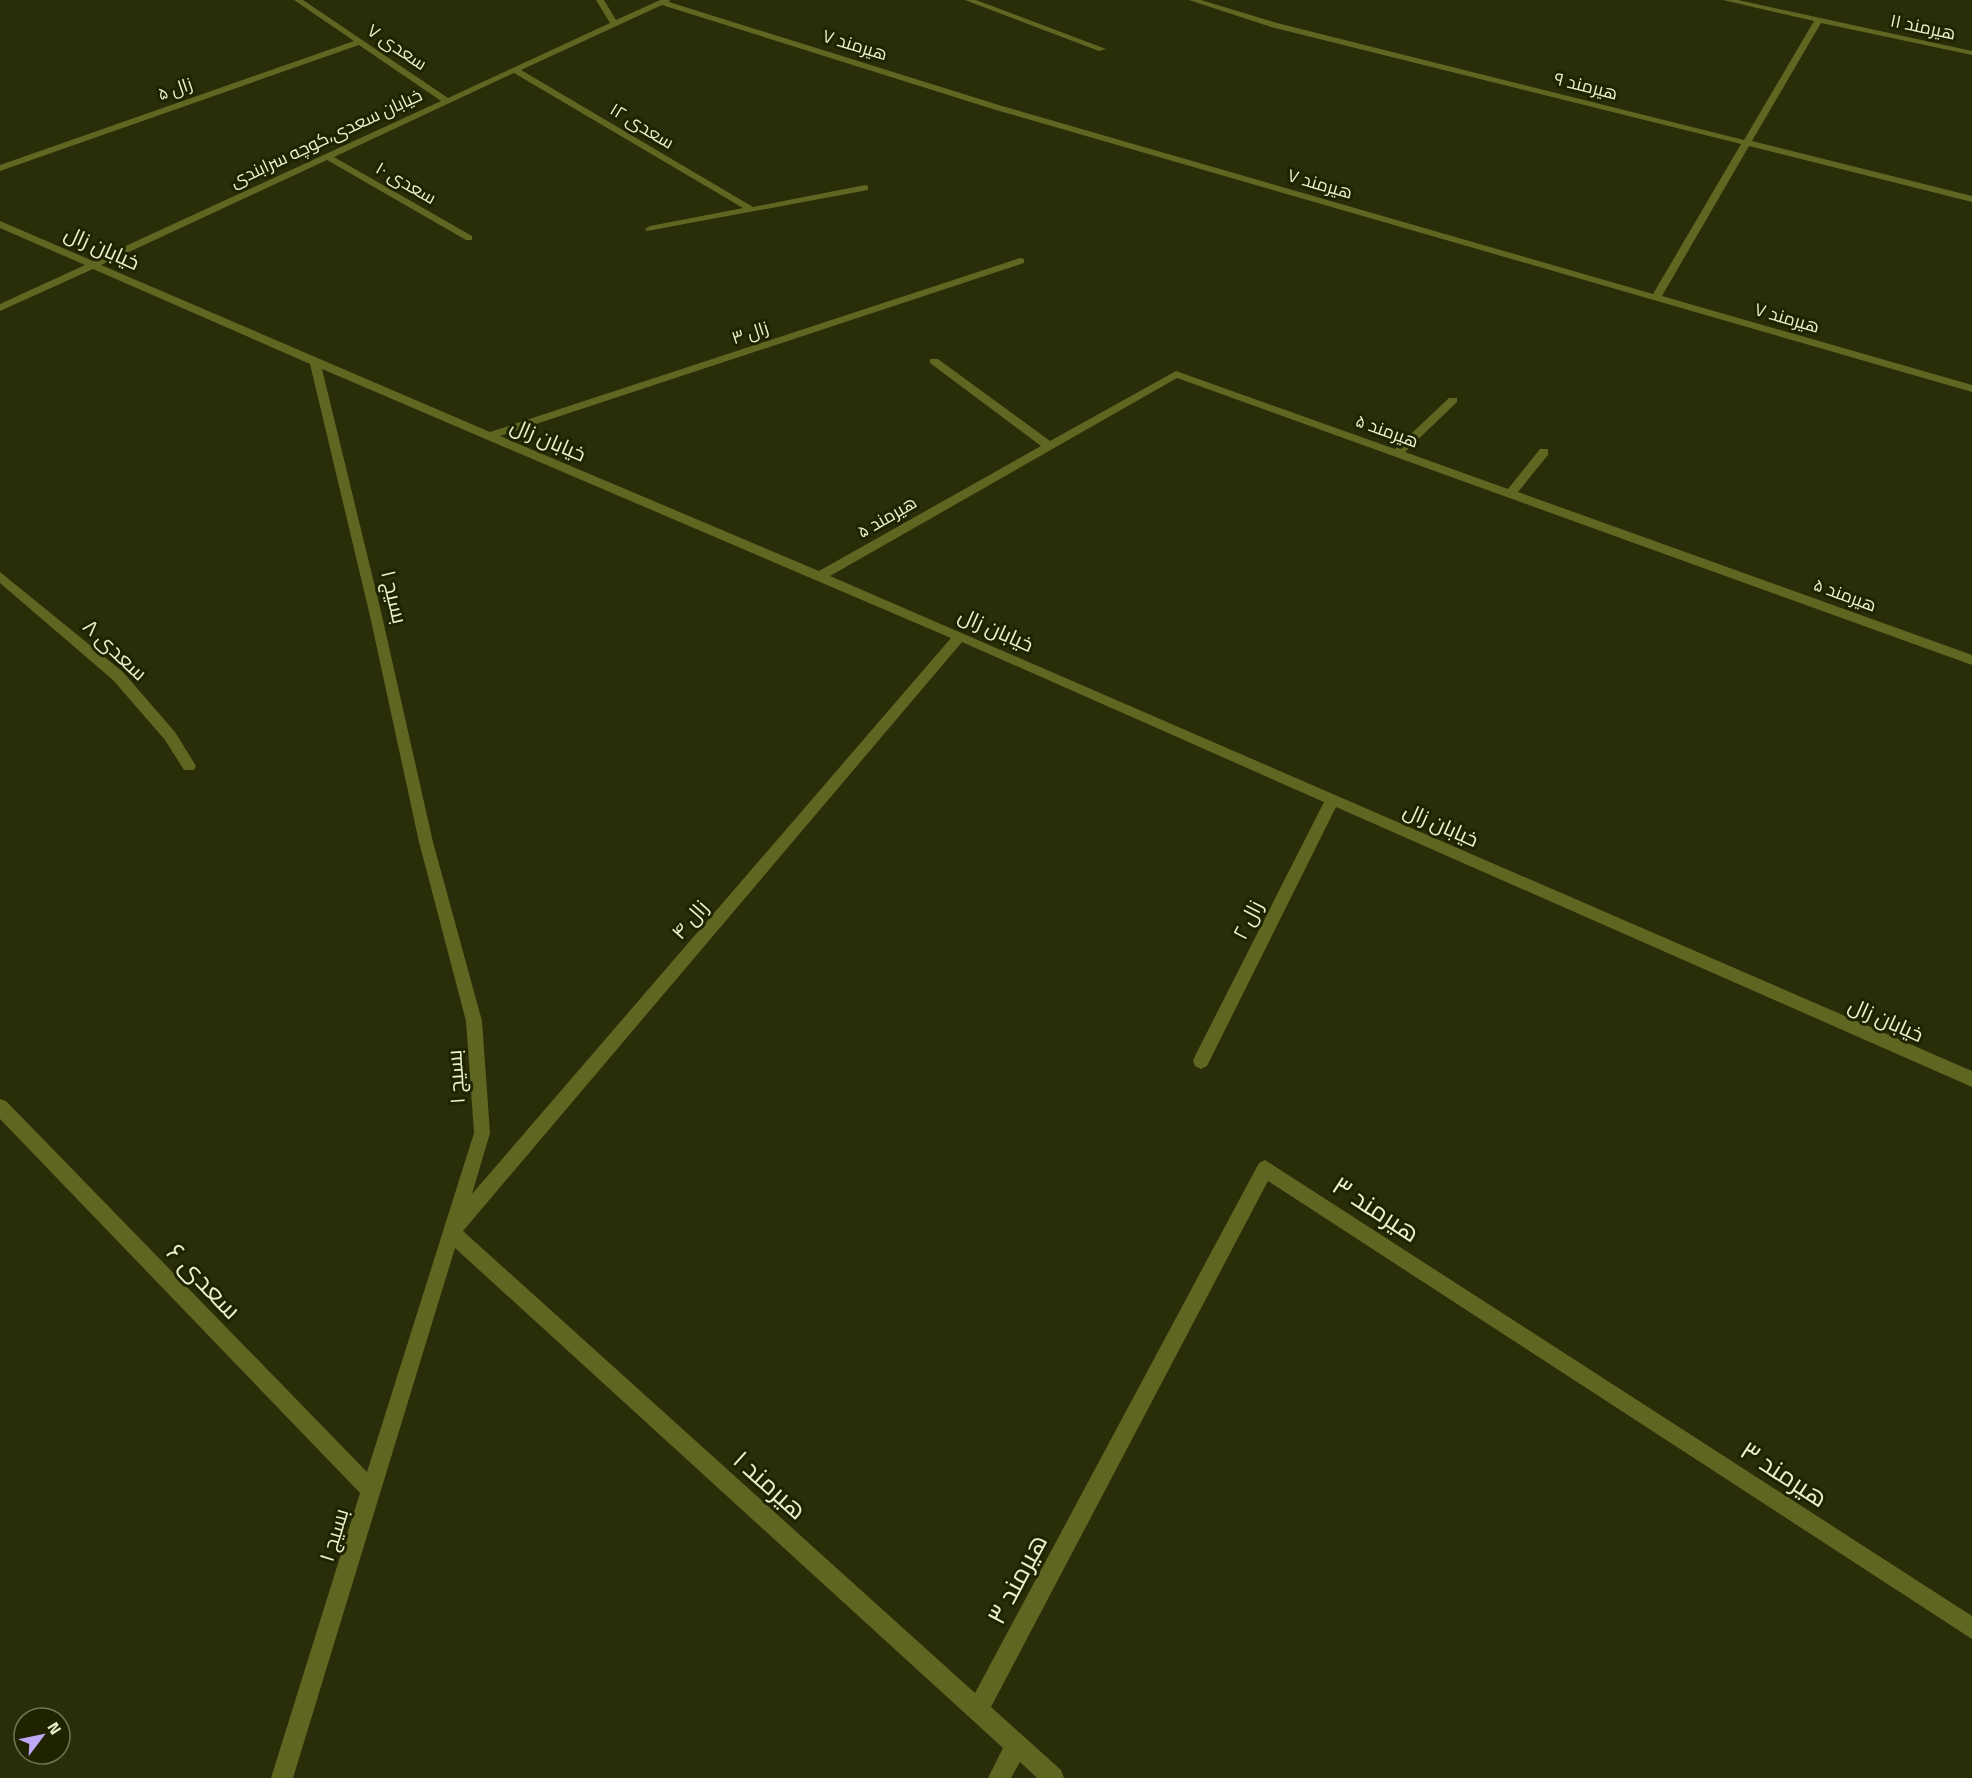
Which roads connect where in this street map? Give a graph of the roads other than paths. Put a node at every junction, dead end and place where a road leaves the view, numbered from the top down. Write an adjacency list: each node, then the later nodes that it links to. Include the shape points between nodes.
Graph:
1 (298, 0): 9 (street, سعدی ۷)
2 (600, 0): 8 (street)
3 (969, 0): 10 (street)
4 (1193, 0): 14 (street, هیرمند ٩, via 1274,25)
5 (1727, 0): 7 (street, هیرمند ۱۱)
6 (664, 1): 8 (street, خیابان سعدی،کوچه سرابندی); 25 (street, هیرمند ٧, via 999,108)
7 (1819, 20): 11 (street, هیرمند ۱۱); 14 (street)
8 (614, 24): 12 (street, خیابان سعدی،کوچه سرابندی)
9 (360, 42): 13 (street, سعدی ۷); 16 (street, زال ۵)
10 (1102, 49)
11 (1972, 52)
12 (515, 69): 13 (street, خیابان سعدی،کوچه سرابندی); 19 (street, سعدی ۱۲)
13 (447, 100): 15 (street, خیابان سعدی،کوچه سرابندی)
14 (1747, 143): 18 (street, هیرمند ٩); 25 (street)
15 (326, 156): 22 (street, سعدی ۱۰); 24 (street, خیابان سعدی،کوچه سرابندی)
16 (0, 168)
17 (865, 189): 19 (street)
18 (1972, 199)
19 (752, 210): 21 (street)
20 (0, 224): 24 (street, خیابان زال)
21 (650, 229)
22 (469, 238)
23 (1020, 261): 31 (street, زال ۳)
24 (91, 265): 26 (street, خیابان سعدی،کوچه سرابندی); 27 (street, خیابان زال)
25 (1656, 297): 29 (street, هیرمند ٧)
26 (0, 308)
27 (315, 362): 31 (street, خیابان زال); 45 (street, بسیج ۱, via 426,842 474,1021 482,1133)
28 (934, 362): 32 (street)
29 (1972, 389)
30 (1453, 400): 34 (street)
31 (490, 436): 37 (street, خیابان زال)
32 (1049, 446): 34 (street, هیرمند ۵, via 1176,374); 37 (street, هیرمند ۵)
33 (1544, 452): 35 (street)
34 (1397, 453): 35 (street, هیرمند ۵)
35 (1510, 494): 39 (street, هیرمند ۵)
36 (0, 576): 40 (street, سعدی ۸, via 118,676 170,736)
37 (820, 576): 38 (street, خیابان زال)
38 (960, 636): 41 (street, خیابان زال); 45 (street, زال ۴)
39 (1972, 660)
40 (189, 766)
41 (1333, 799): 42 (street, زال ۲); 43 (street, خیابان زال)
42 (1201, 1061)
43 (1972, 1079)
44 (0, 1107): 46 (street, سعدی ۶)
45 (451, 1232): 46 (street, بسیج ۱); 48 (street, هیرمند ۱)
46 (371, 1490): 50 (street, بسیج ۱)
47 (1972, 1628): 48 (street, هیرمند ۳, via 1265,1169)
48 (978, 1710): 49 (street, هیرمند ۱)
49 (1017, 1745): 51 (street); 52 (street, هیرمند ۱)
50 (282, 1778)
51 (999, 1778)
52 (1053, 1778)

